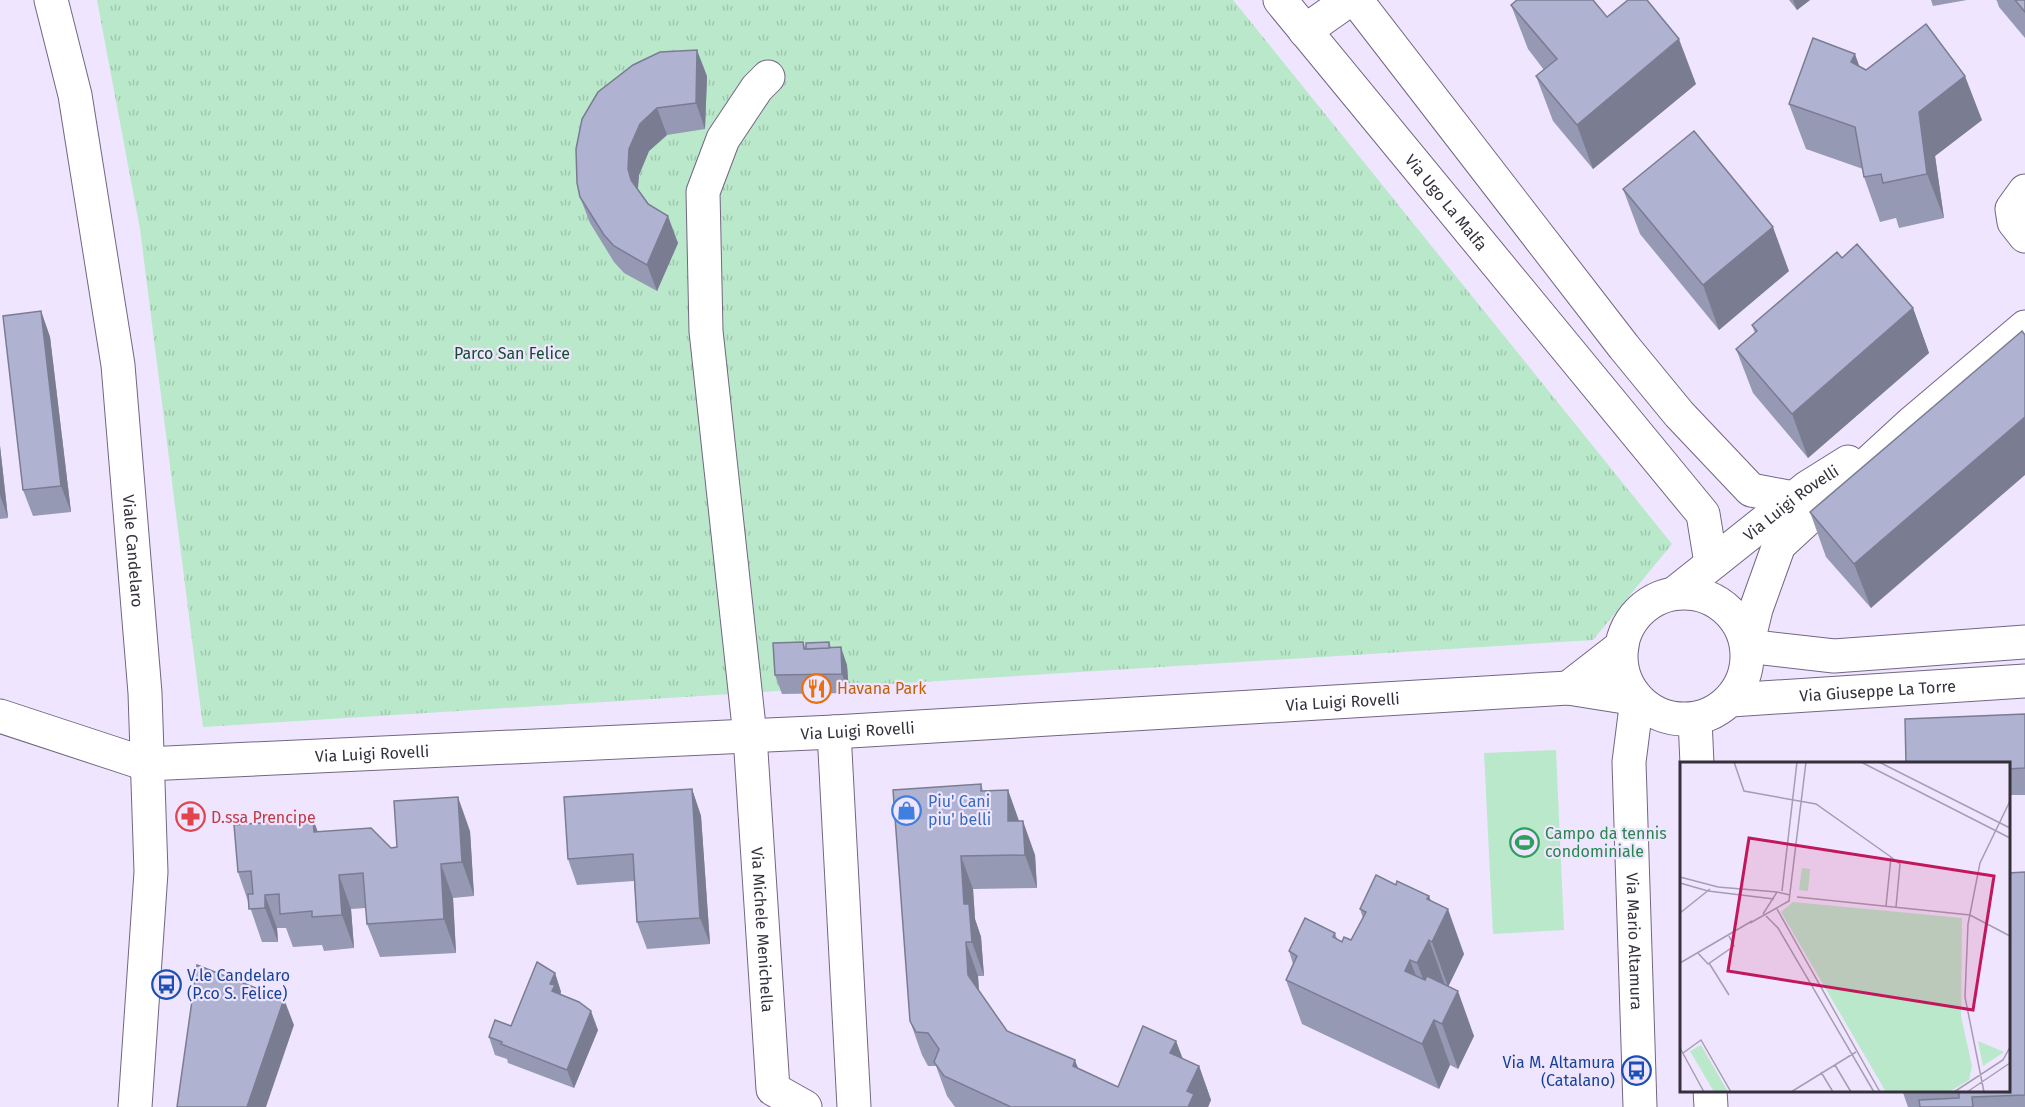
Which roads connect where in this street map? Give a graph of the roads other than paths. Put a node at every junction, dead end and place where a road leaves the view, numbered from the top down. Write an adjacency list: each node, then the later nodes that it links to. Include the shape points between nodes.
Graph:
1 (51, 0): 28 (street, Viale Candelaro, via 75,95 118,365 145,693)
2 (1280, 0): 5 (street, Via Ugo La Malfa)
3 (1349, 0): 5 (street)
4 (1356, 0): 10 (street)
5 (1305, 31): 11 (street, Via Ugo La Malfa)
6 (768, 77): 26 (street, via 723,139 703,192 706,331)
7 (2025, 191): 8 (street, via 2012,209 2014,222)
8 (2025, 236)
9 (2025, 327): 12 (street, Via Luigi Rovelli)
10 (1624, 347): 11 (street); 13 (street, via 1751,490)
11 (1588, 375): 14 (street, Via Ugo La Malfa, via 1703,514)
12 (1914, 421): 13 (street, Via Luigi Rovelli); 18 (street, Via Luigi Rovelli, via 1779,545 1755,609)
13 (1793, 498): 14 (street, Via Luigi Rovelli)
14 (1711, 563): 15 (street, Via Luigi Rovelli)
15 (1675, 593): 17 (street, via 1654,600 1639,611 1626,630); 18 (street, via 1693,593 1715,600 1734,616)
16 (2025, 642): 18 (street, via 1834,656)
17 (1622, 646): 20 (street); 21 (street, via 1621,666)
18 (1747, 646): 22 (street, via 1743,682)
19 (2025, 681): 22 (street, Via Giuseppe La Torre)
20 (1568, 688): 21 (street); 25 (street, Via Luigi Rovelli)
21 (1637, 699): 24 (street, via 1655,713); 32 (street, Via Mario Altamura, via 1629,762)
22 (1731, 700): 24 (street, via 1718,711)
23 (0, 716): 28 (street)
24 (1695, 719): 27 (street)
25 (834, 732): 26 (street, Via Luigi Rovelli); 31 (street)
26 (750, 736): 28 (street, Via Luigi Rovelli); 30 (street, Via Michele Menichella, via 773,1089)
27 (1696, 762)
28 (146, 765): 29 (street, Viale Candelaro, via 151,872)
29 (135, 1107)
30 (805, 1107)
31 (854, 1107)
32 (1640, 1107)

